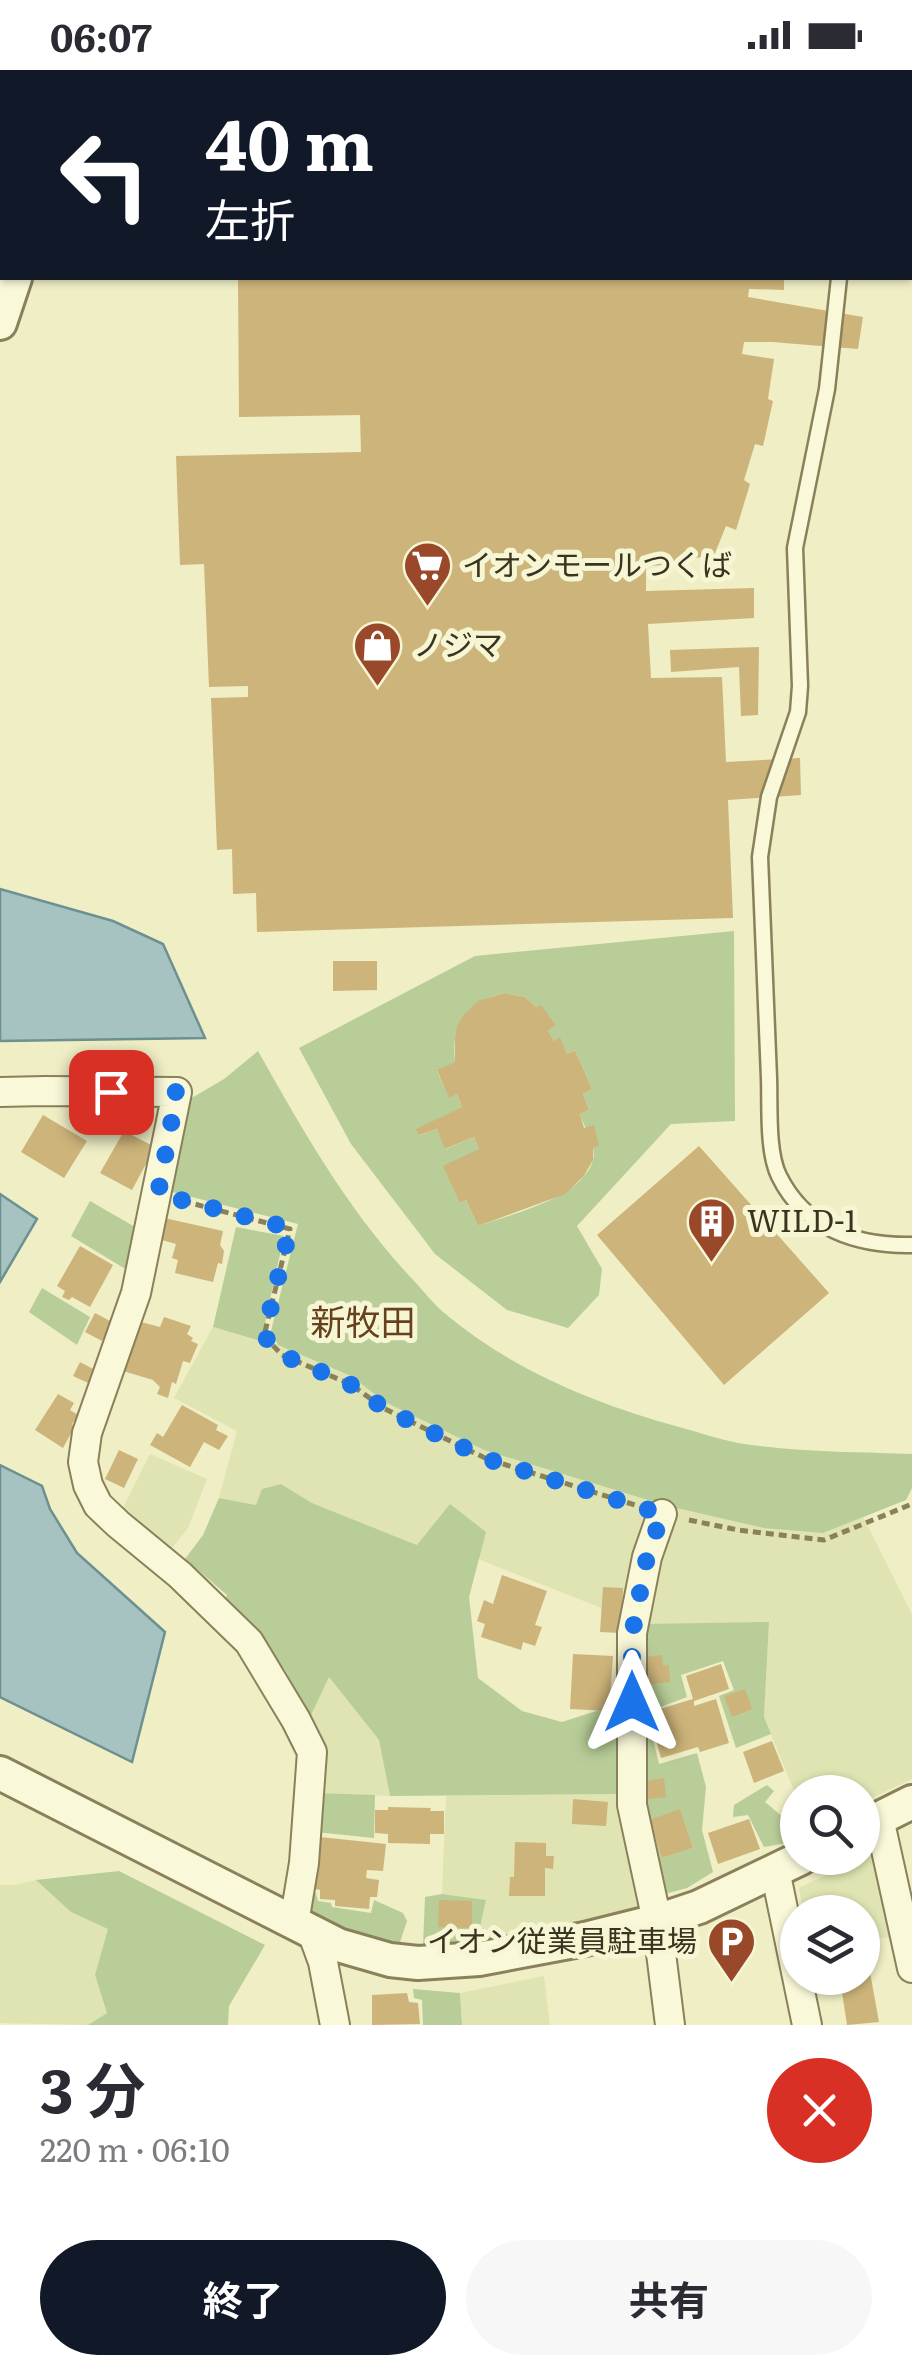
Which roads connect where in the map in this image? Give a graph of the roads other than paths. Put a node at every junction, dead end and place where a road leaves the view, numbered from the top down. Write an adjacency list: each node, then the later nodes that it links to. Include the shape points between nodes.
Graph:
1 (15, 280): 3 (street)
2 (839, 280): 5 (lane, via 827,389 796,548 798,712 762,828 770,1119 777,1173 811,1217 863,1242)
3 (0, 323)
4 (0, 1092): 14 (street, via 177,1092 136,1293 86,1433 83,1462 98,1504 248,1642 312,1752)
5 (912, 1245)
6 (662, 1514): 13 (street, via 632,1634 632,1805)
7 (0, 1773): 14 (street)
8 (912, 1802): 9 (street)
9 (880, 1817)
10 (880, 1857): 15 (street)
11 (780, 1868): 13 (street)
12 (789, 1875): 18 (street)
13 (656, 1921): 14 (street, via 479,1959 418,1963 363,1954); 17 (street)
14 (303, 1928): 16 (street, via 323,1962)
15 (912, 1968)
16 (336, 2025)
17 (670, 2025)
18 (808, 2025)

